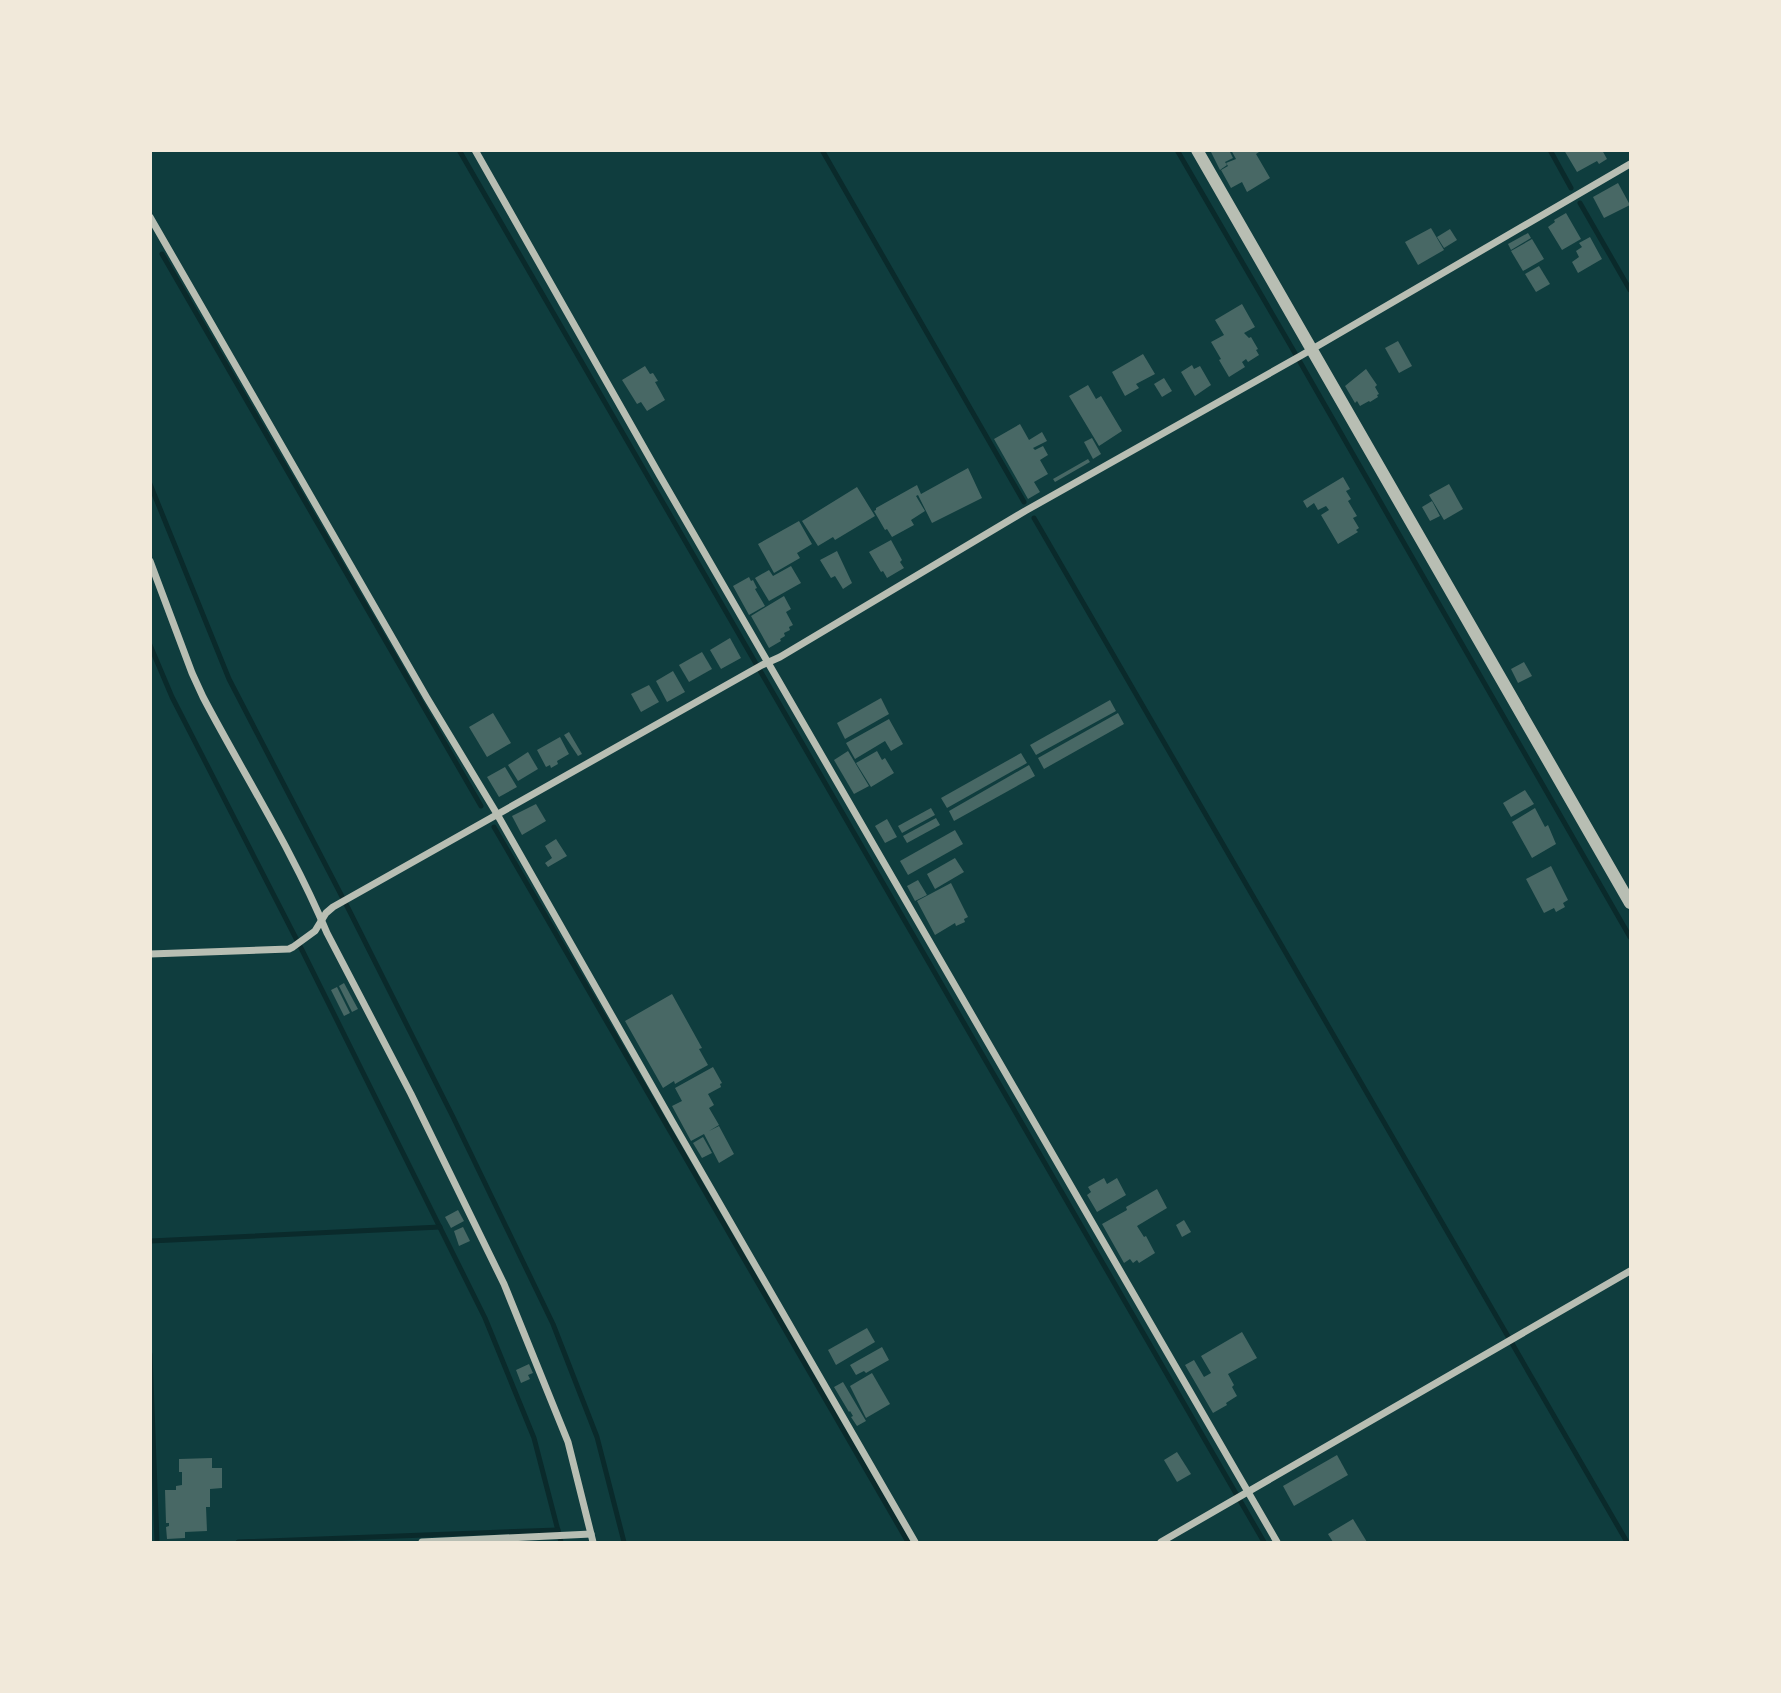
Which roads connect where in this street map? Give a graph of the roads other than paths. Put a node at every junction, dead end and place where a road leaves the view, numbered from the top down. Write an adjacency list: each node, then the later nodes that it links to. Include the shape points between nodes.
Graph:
1 (475, 150): 7 (street)
2 (1197, 150): 5 (street)
3 (1630, 164): 5 (street)
4 (150, 218): 8 (street)
5 (1307, 352): 7 (street); 9 (street)
6 (150, 561): 10 (street, via 192,673)
7 (765, 664): 8 (street); 13 (street)
8 (497, 814): 10 (street, via 339,904); 17 (street)
9 (1630, 903)
10 (322, 920): 11 (street, via 315,931 289,949); 14 (street, via 504,1284 568,1442)
11 (150, 954)
12 (1630, 1271): 13 (street)
13 (1241, 1496): 18 (street); 19 (street)
14 (591, 1534): 15 (street); 16 (street)
15 (422, 1542)
16 (593, 1542)
17 (915, 1542)
18 (1161, 1542)
19 (1277, 1542)

